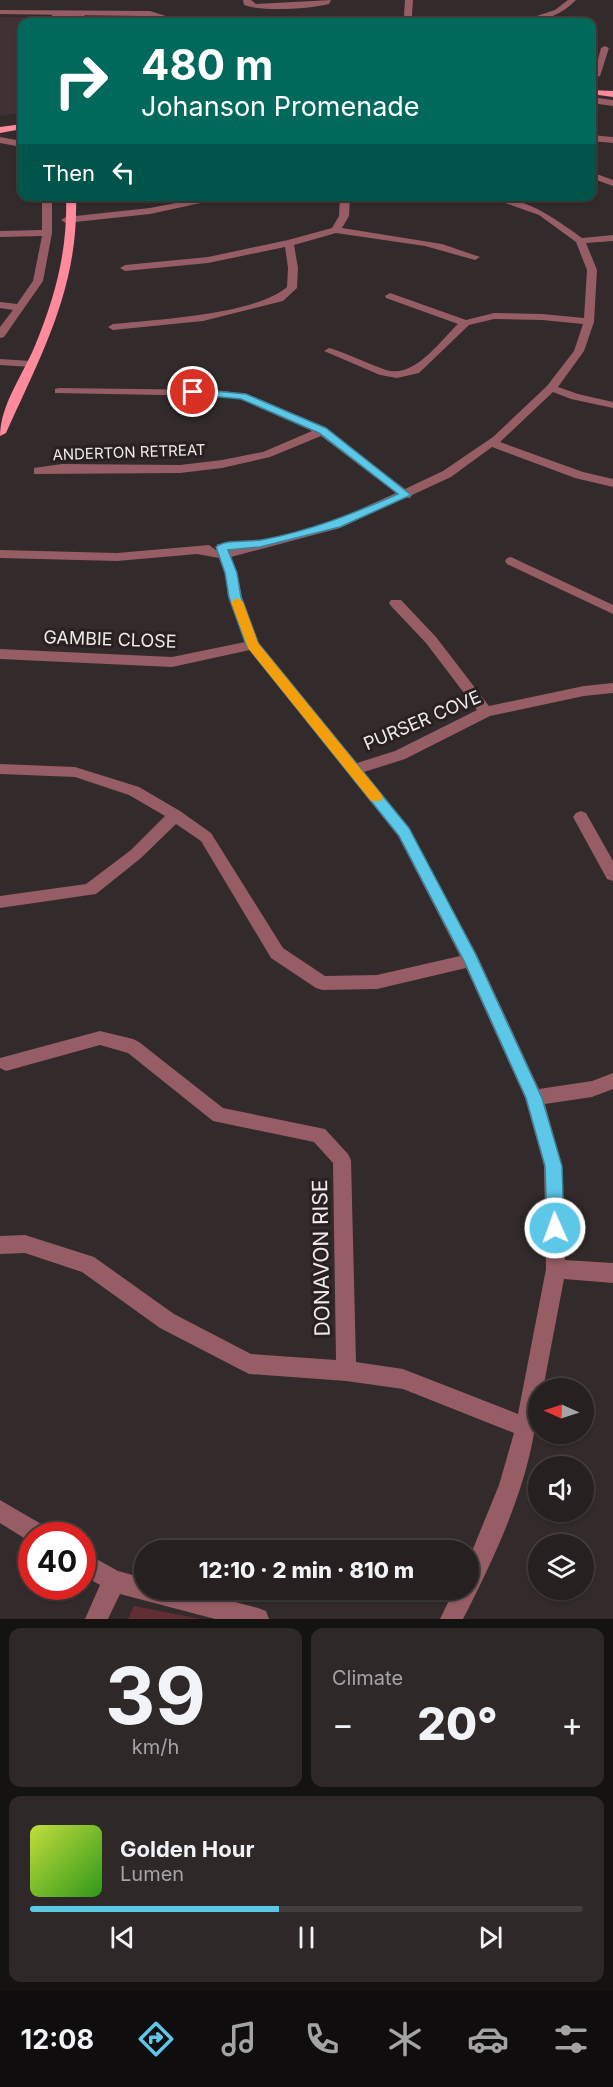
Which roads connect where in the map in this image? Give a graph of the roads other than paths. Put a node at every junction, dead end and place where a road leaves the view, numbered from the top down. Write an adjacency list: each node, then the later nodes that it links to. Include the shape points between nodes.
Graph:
1 (247, 0): 2 (street, via 255,6 317,4)
2 (327, 0)
3 (409, 0): 8 (street)
4 (572, 0): 9 (street, via 558,12)
5 (157, 4): 7 (street)
6 (0, 12): 7 (street)
7 (150, 18)
8 (409, 18)
9 (536, 18)
10 (605, 48): 11 (street)
11 (597, 77)
12 (596, 86): 13 (main road)
13 (613, 88)
14 (596, 92): 15 (main road)
15 (613, 94)
16 (596, 101): 17 (street)
17 (613, 103)
18 (18, 121): 19 (main road)
19 (0, 123)
20 (18, 128): 21 (main road)
21 (0, 130)
22 (596, 138): 24 (street)
23 (0, 140): 25 (street)
24 (613, 140)
25 (18, 143)
26 (596, 177): 27 (street)
27 (613, 183)
28 (47, 201): 36 (street)
29 (66, 201): 34 (main road)
30 (71, 201): 34 (main road)
31 (203, 201): 34 (street, via 150,211)
32 (345, 201): 35 (street, via 344,216)
33 (505, 201): 39 (street, via 542,213)
34 (70, 217): 52 (main road, via 69,256 60,293)
35 (336, 230): 40 (street); 41 (street, via 451,247)
36 (47, 233): 37 (street); 45 (street, via 38,281)
37 (0, 234)
38 (613, 238): 39 (street)
39 (580, 241): 46 (street, via 592,270)
40 (289, 243): 42 (street, via 208,260); 48 (street, via 292,288 279,299 203,318)
41 (475, 257)
42 (125, 268)
43 (390, 296): 47 (street)
44 (0, 305): 45 (street)
45 (18, 307): 49 (street)
46 (589, 322): 47 (street, via 494,316); 54 (street, via 579,351)
47 (465, 323): 50 (street, via 415,371 398,375)
48 (113, 327)
49 (0, 335)
50 (329, 351)
51 (0, 362): 52 (street)
52 (26, 367): 53 (street); 57 (main road); 59 (main road)
53 (0, 369)
54 (551, 387): 56 (street); 60 (street)
55 (59, 391): 58 (street, via 242,396)
56 (613, 405)
57 (0, 417)
58 (322, 430): 61 (street, ANDERTON RETREAT, via 266,454 222,464 180,469); 64 (street)
59 (0, 433)
60 (494, 441): 62 (street); 63 (street, via 579,475); 64 (street, via 447,474)
61 (38, 471)
62 (613, 477)
63 (613, 483)
64 (406, 495): 65 (street, via 336,525 250,549)
65 (226, 550): 66 (street, via 211,554 117,557); 70 (street, via 235,597)
66 (0, 554)
67 (511, 561): 69 (street)
68 (396, 603): 73 (street, via 431,640)
69 (613, 610)
70 (253, 645): 71 (street, GAMBIE CLOSE, via 172,662); 75 (street)
71 (0, 654)
72 (613, 688): 73 (street, PURSER COVE)
73 (486, 712): 75 (street, PURSER COVE, via 400,755)
74 (0, 769): 76 (street, via 75,772 134,791)
75 (354, 770): 80 (street, via 404,832)
76 (175, 815): 79 (street, via 136,854 90,890); 80 (street, via 206,837 277,954 322,983 377,982)
77 (581, 817): 78 (street)
78 (613, 875)
79 (0, 902)
80 (471, 960): 83 (street)
81 (6, 1063): 87 (street, DONAVON RISE, via 100,1038 133,1047 219,1115 319,1135 342,1160)
82 (613, 1081): 83 (street, via 592,1089)
83 (534, 1098): 85 (street, via 553,1166)
84 (0, 1245): 87 (street, via 25,1244 87,1264 167,1321 249,1364)
85 (556, 1269): 86 (street); 88 (street)
86 (613, 1273)
87 (346, 1371): 88 (street, via 403,1379)
88 (525, 1426): 91 (street, via 510,1485)
89 (0, 1511): 90 (street)
90 (18, 1522)
91 (479, 1562)
92 (96, 1570): 93 (street)
93 (114, 1581): 94 (street); 97 (street)
94 (134, 1587)
95 (184, 1600): 98 (street)
96 (461, 1600): 99 (street)
97 (96, 1619)
98 (258, 1619)
99 (451, 1619)

